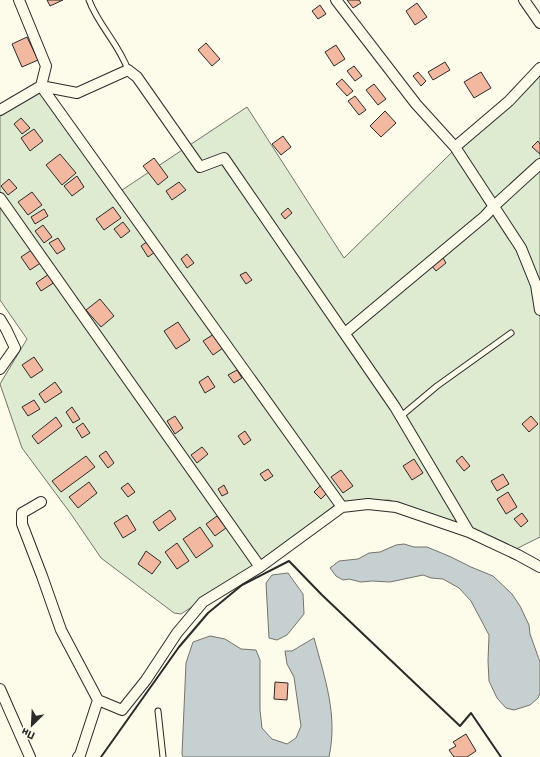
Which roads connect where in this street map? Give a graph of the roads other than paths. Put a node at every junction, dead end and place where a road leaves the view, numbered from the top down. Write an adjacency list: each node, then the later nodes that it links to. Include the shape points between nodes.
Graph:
1 (19, 0): 8 (street, via 46,66)
2 (89, 0): 7 (lane, via 93,11 124,58)
3 (336, 0): 10 (street, via 416,104)
4 (524, 0): 5 (street)
5 (540, 23)
6 (540, 68): 10 (street, via 509,102)
7 (128, 70): 8 (street, via 77,93); 16 (street, via 137,77 200,167 224,158)
8 (41, 86): 9 (street); 21 (street)
9 (0, 110)
10 (455, 147): 13 (street)
11 (540, 164): 13 (street)
12 (0, 198): 23 (street)
13 (494, 206): 14 (street, via 521,248 536,285); 16 (street)
14 (540, 310)
15 (0, 319): 18 (street, via 15,348)
16 (344, 333): 19 (street)
17 (511, 333): 19 (lane, via 437,386)
18 (0, 369)
19 (400, 417): 22 (street)
20 (41, 502): 26 (street, via 22,513 22,524 61,630)
21 (342, 507): 22 (street, via 368,504 396,507); 23 (street)
22 (469, 532): 24 (street)
23 (260, 567): 26 (street, via 203,602 177,633 146,680 122,710)
24 (540, 567)
25 (0, 689): 28 (street)
26 (98, 700): 29 (street)
27 (158, 711): 30 (lane)
28 (30, 757)
29 (78, 757)
30 (163, 757)

